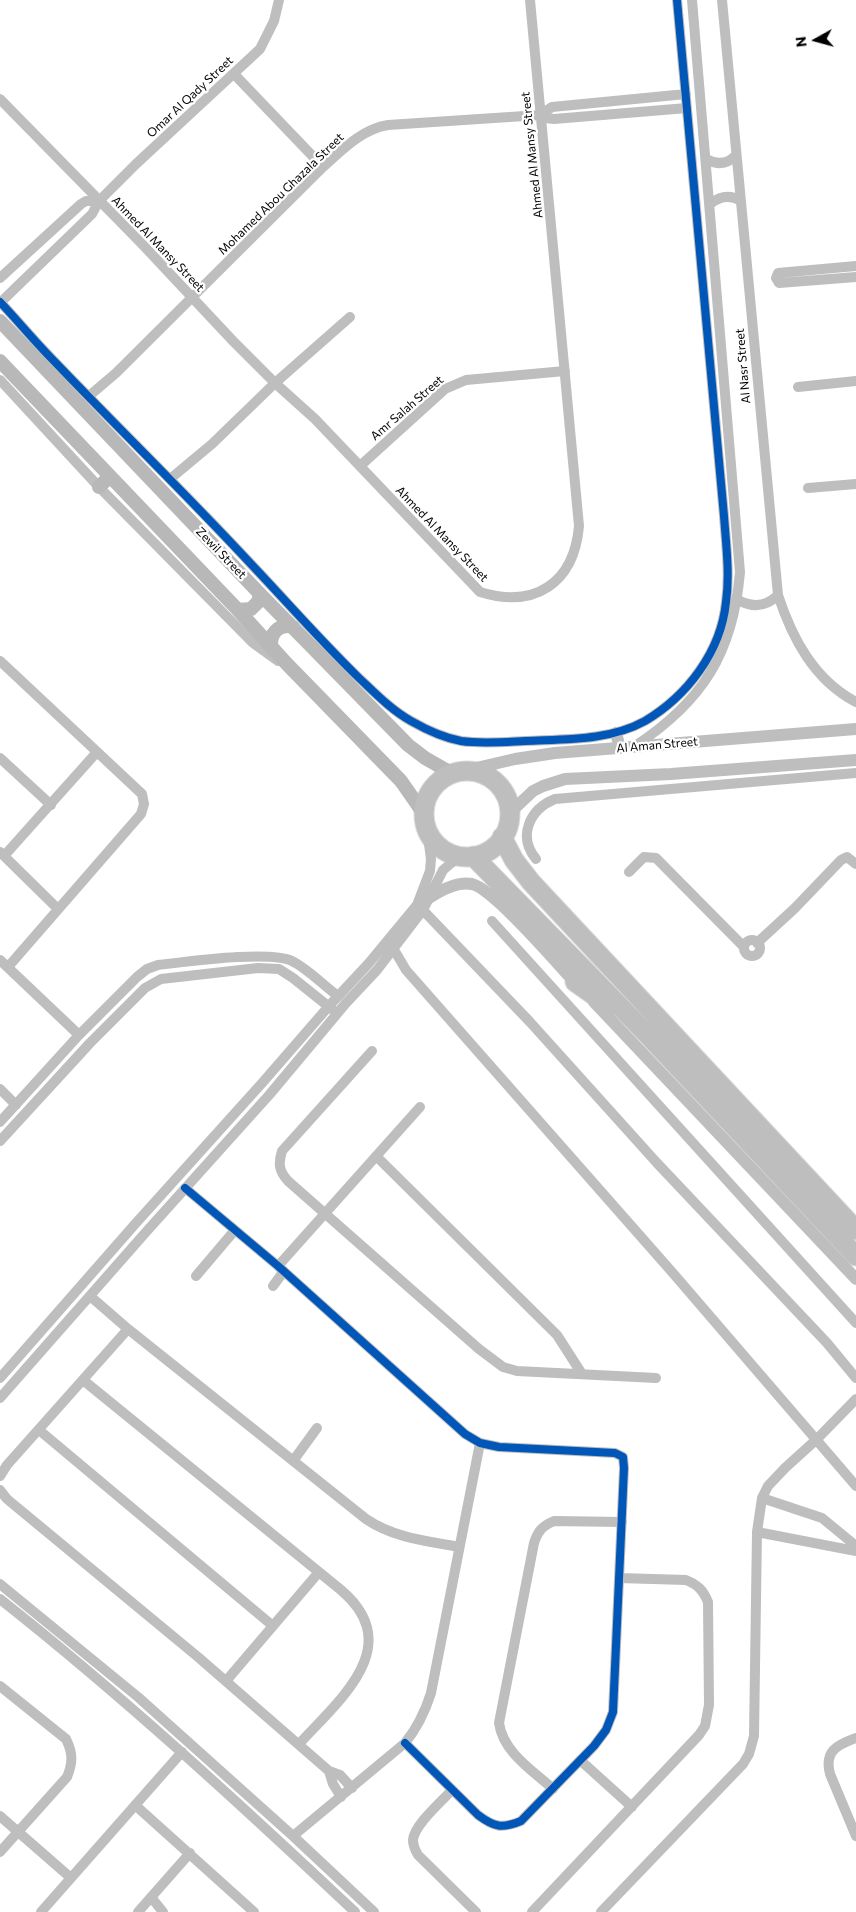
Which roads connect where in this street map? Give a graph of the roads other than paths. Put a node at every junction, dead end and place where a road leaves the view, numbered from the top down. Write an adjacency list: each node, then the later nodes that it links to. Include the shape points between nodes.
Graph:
1 (280, 0): 8 (street, Omar Al Qady Street, via 260,49)
2 (530, 0): 12 (street, Ahmed Al Mansy Street)
3 (677, 0): 7 (street)
4 (692, 0): 6 (street, Al Nasr Street)
5 (722, 0): 13 (street, Al Nasr Street)
6 (695, 28): 7 (street); 14 (street, Al Nasr Street)
7 (680, 29): 9 (street)
8 (234, 74): 15 (street); 16 (street, Omar Al Qady Street)
9 (686, 94): 11 (street); 12 (street, Mohamed Abou Ghazala Street, via 552,107)
10 (0, 99): 16 (street, Ahmed Al Mansy Street)
11 (687, 108): 12 (street, Mohamed Abou Ghazala Street, via 554,119); 27 (street)
12 (540, 115): 15 (street, Mohamed Abou Ghazala Street, via 384,126 356,139); 30 (street, Ahmed Al Mansy Street)
13 (736, 155): 14 (street, via 722,164); 17 (street, Al Nasr Street)
14 (706, 159): 18 (street, Al Nasr Street)
15 (323, 167): 22 (street, Mohamed Abou Ghazala Street)
16 (99, 201): 21 (street, Omar Al Qady Street, via 81,204); 22 (street, Ahmed Al Mansy Street); 23 (street, Omar Al Qady Street, via 92,214)
17 (741, 201): 18 (street, via 725,196); 43 (street, Al Nasr Street)
18 (710, 204): 26 (street, Al Nasr Street)
19 (856, 266): 20 (street, via 822,274)
20 (856, 276)
21 (0, 278)
22 (193, 298): 33 (street, Ahmed Al Mansy Street); 35 (street, Mohamed Abou Ghazala Street)
23 (0, 302): 29 (street)
24 (350, 317): 33 (street)
25 (0, 320): 29 (main road, Zewil Street)
26 (720, 331): 27 (street); 44 (street, Al Nasr Street, via 740,552)
27 (708, 333): 52 (street, via 726,553 726,604 721,629 710,654 678,697 638,724)
28 (0, 361): 37 (main road)
29 (50, 365): 35 (street); 42 (main road, Zewil Street)
30 (565, 371): 36 (street, Amr Salah Street, via 466,380 455,384 445,389); 36 (street, Ahmed Al Mansy Street, via 578,544 561,576 538,593 497,598 480,592)
31 (0, 380): 40 (street)
32 (856, 381): 34 (street)
33 (275, 383): 36 (street, Ahmed Al Mansy Street); 38 (street, via 212,444)
34 (798, 388)
35 (89, 396): 38 (street)
36 (360, 466)
37 (110, 476): 40 (main road); 45 (main road)
38 (170, 479): 52 (street, via 322,642 394,710 410,721 460,740 477,742)
39 (856, 484): 41 (street)
40 (99, 487): 49 (street, via 253,643 279,662)
41 (808, 488)
42 (260, 594): 45 (main road, via 251,609); 46 (main road, Zewil Street)
43 (778, 595): 44 (street, via 758,606); 50 (street, Al Nasr Street, via 798,646 831,684)
44 (738, 600): 53 (street, Al Nasr Street, via 730,632 706,680 682,710)
45 (238, 610): 47 (main road)
46 (294, 627): 47 (main road, via 284,626 275,630 271,639); 58 (main road, Zewil Street, via 408,745 425,758)
47 (272, 649): 49 (main road)
48 (0, 661): 55 (street)
49 (286, 663): 62 (main road, via 401,781)
50 (856, 702)
51 (856, 729): 53 (street, Al Aman Street)
52 (616, 733): 54 (street)
53 (634, 747): 54 (street, Al Aman Street)
54 (620, 748): 58 (street, Al Aman Street, via 535,756)
55 (97, 752): 60 (street); 71 (street, via 142,794 143,809)
56 (0, 758): 60 (street)
57 (856, 760): 61 (street, via 565,779 533,792)
58 (456, 773): 61 (highway, via 478,773 495,782 506,797); 62 (highway, via 434,786 427,800)
59 (856, 773): 66 (street, via 555,799 535,812 529,825 529,847)
60 (51, 805): 64 (street)
61 (509, 816): 63 (highway)
62 (426, 822): 65 (highway, via 435,843 441,848); 70 (street, via 431,859)
63 (502, 837): 65 (highway, via 490,850); 95 (highway, via 531,882)
64 (2, 854): 71 (street)
65 (469, 856): 69 (street, via 456,860 443,870); 82 (highway)
66 (536, 859)
67 (856, 864): 68 (street, via 849,857 841,860 757,943 758,951 754,955 746,953 744,947 656,858 644,857)
68 (629, 872)
69 (429, 898): 70 (street); 78 (street, via 455,885 479,886 499,902)
70 (420, 907): 73 (street); 108 (street, via 530,1022)
71 (58, 909): 75 (street)
72 (492, 921): 103 (street)
73 (390, 946): 76 (street); 114 (street, via 406,970)
74 (212, 959): 77 (street); 79 (street, via 282,957); 83 (street, via 147,969)
75 (4, 964): 83 (street)
76 (373, 966): 79 (street); 81 (street)
77 (213, 972): 80 (street, via 279,969); 89 (street, via 162,978 145,988)
78 (575, 982): 82 (highway); 100 (street)
79 (338, 996): 80 (street)
80 (329, 1006): 81 (street); 93 (street)
81 (338, 1014): 91 (street)
82 (645, 1032): 97 (highway)
83 (79, 1035): 86 (street)
84 (372, 1052): 92 (street, via 282,1151 278,1162 281,1172)
85 (0, 1089): 86 (street)
86 (16, 1105): 88 (street)
87 (420, 1107): 90 (street)
88 (0, 1122)
89 (0, 1141)
90 (376, 1156): 92 (street); 105 (street, via 557,1335)
91 (185, 1188): 94 (street); 96 (street)
92 (325, 1213): 98 (street); 105 (street, via 490,1359 518,1371)
93 (136, 1223): 96 (street); 106 (street)
94 (235, 1230): 98 (street); 99 (street)
95 (856, 1230)
96 (146, 1232): 102 (street)
97 (856, 1256)
98 (281, 1269): 101 (street); 115 (street, via 465,1434)
99 (196, 1276)
100 (856, 1280)
101 (273, 1286)
102 (90, 1296): 104 (street); 110 (street)
103 (856, 1323)
104 (128, 1329): 109 (street); 116 (street)
105 (582, 1374): 107 (street)
106 (0, 1378)
107 (656, 1378)
108 (856, 1378)
109 (83, 1380): 113 (street); 126 (street)
110 (0, 1398)
111 (856, 1399): 114 (street)
112 (317, 1428): 116 (street)
113 (39, 1430): 117 (street); 130 (street)
114 (817, 1439): 118 (street); 120 (street, via 768,1486)
115 (480, 1443): 121 (street, via 620,1455 624,1468); 124 (street)
116 (293, 1461): 124 (street, via 376,1526 401,1536)
117 (0, 1476)
118 (856, 1486)
119 (0, 1490): 133 (street)
120 (762, 1498): 122 (street); 123 (street, via 822,1518)
121 (622, 1522): 127 (street); 142 (street, via 554,1521 544,1525 534,1543 499,1723 500,1733 510,1750)
122 (757, 1532): 125 (street); 165 (street, via 754,1736 750,1754)
123 (856, 1546)
124 (460, 1547): 136 (street, via 431,1693 426,1711)
125 (856, 1551)
126 (318, 1572): 130 (street); 137 (street, via 360,1609 368,1626 368,1645 351,1686)
127 (619, 1578): 139 (street, via 613,1712 606,1730); 148 (street, via 686,1580 696,1584 708,1602 709,1706 705,1726)
128 (0, 1584): 131 (street)
129 (0, 1599): 132 (street)
130 (273, 1626): 133 (street)
131 (67, 1638): 132 (street); 144 (street)
132 (60, 1646): 138 (street)
133 (226, 1681): 137 (street)
134 (0, 1686): 150 (street, via 66,1739 72,1758 67,1777)
135 (856, 1738): 152 (street, via 837,1746 828,1765)
136 (406, 1743): 141 (street); 143 (street)
137 (298, 1744): 140 (street)
138 (182, 1752): 146 (street); 147 (street)
139 (580, 1760): 142 (street); 148 (street)
140 (329, 1771): 141 (street, via 340,1776); 145 (street)
141 (352, 1788): 145 (street)
142 (553, 1789): 143 (street, via 521,1821 508,1826 491,1825)
143 (452, 1790): 163 (street, via 417,1829 414,1847 418,1855)
144 (243, 1791): 146 (street); 151 (street)
145 (341, 1797): 151 (street)
146 (235, 1799): 161 (street)
147 (135, 1805): 154 (street); 155 (street)
148 (632, 1807): 164 (street)
149 (0, 1816): 150 (street)
150 (18, 1832): 153 (street); 155 (street)
151 (294, 1836): 162 (street)
152 (856, 1836)
153 (0, 1852)
154 (190, 1852): 156 (street); 160 (street)
155 (71, 1878): 157 (street)
156 (151, 1897): 158 (street); 159 (street)
157 (41, 1912)
158 (138, 1912)
159 (163, 1912)
160 (254, 1912)
161 (355, 1912)
162 (374, 1912)
163 (476, 1912)
164 (532, 1912)
165 (601, 1912)

